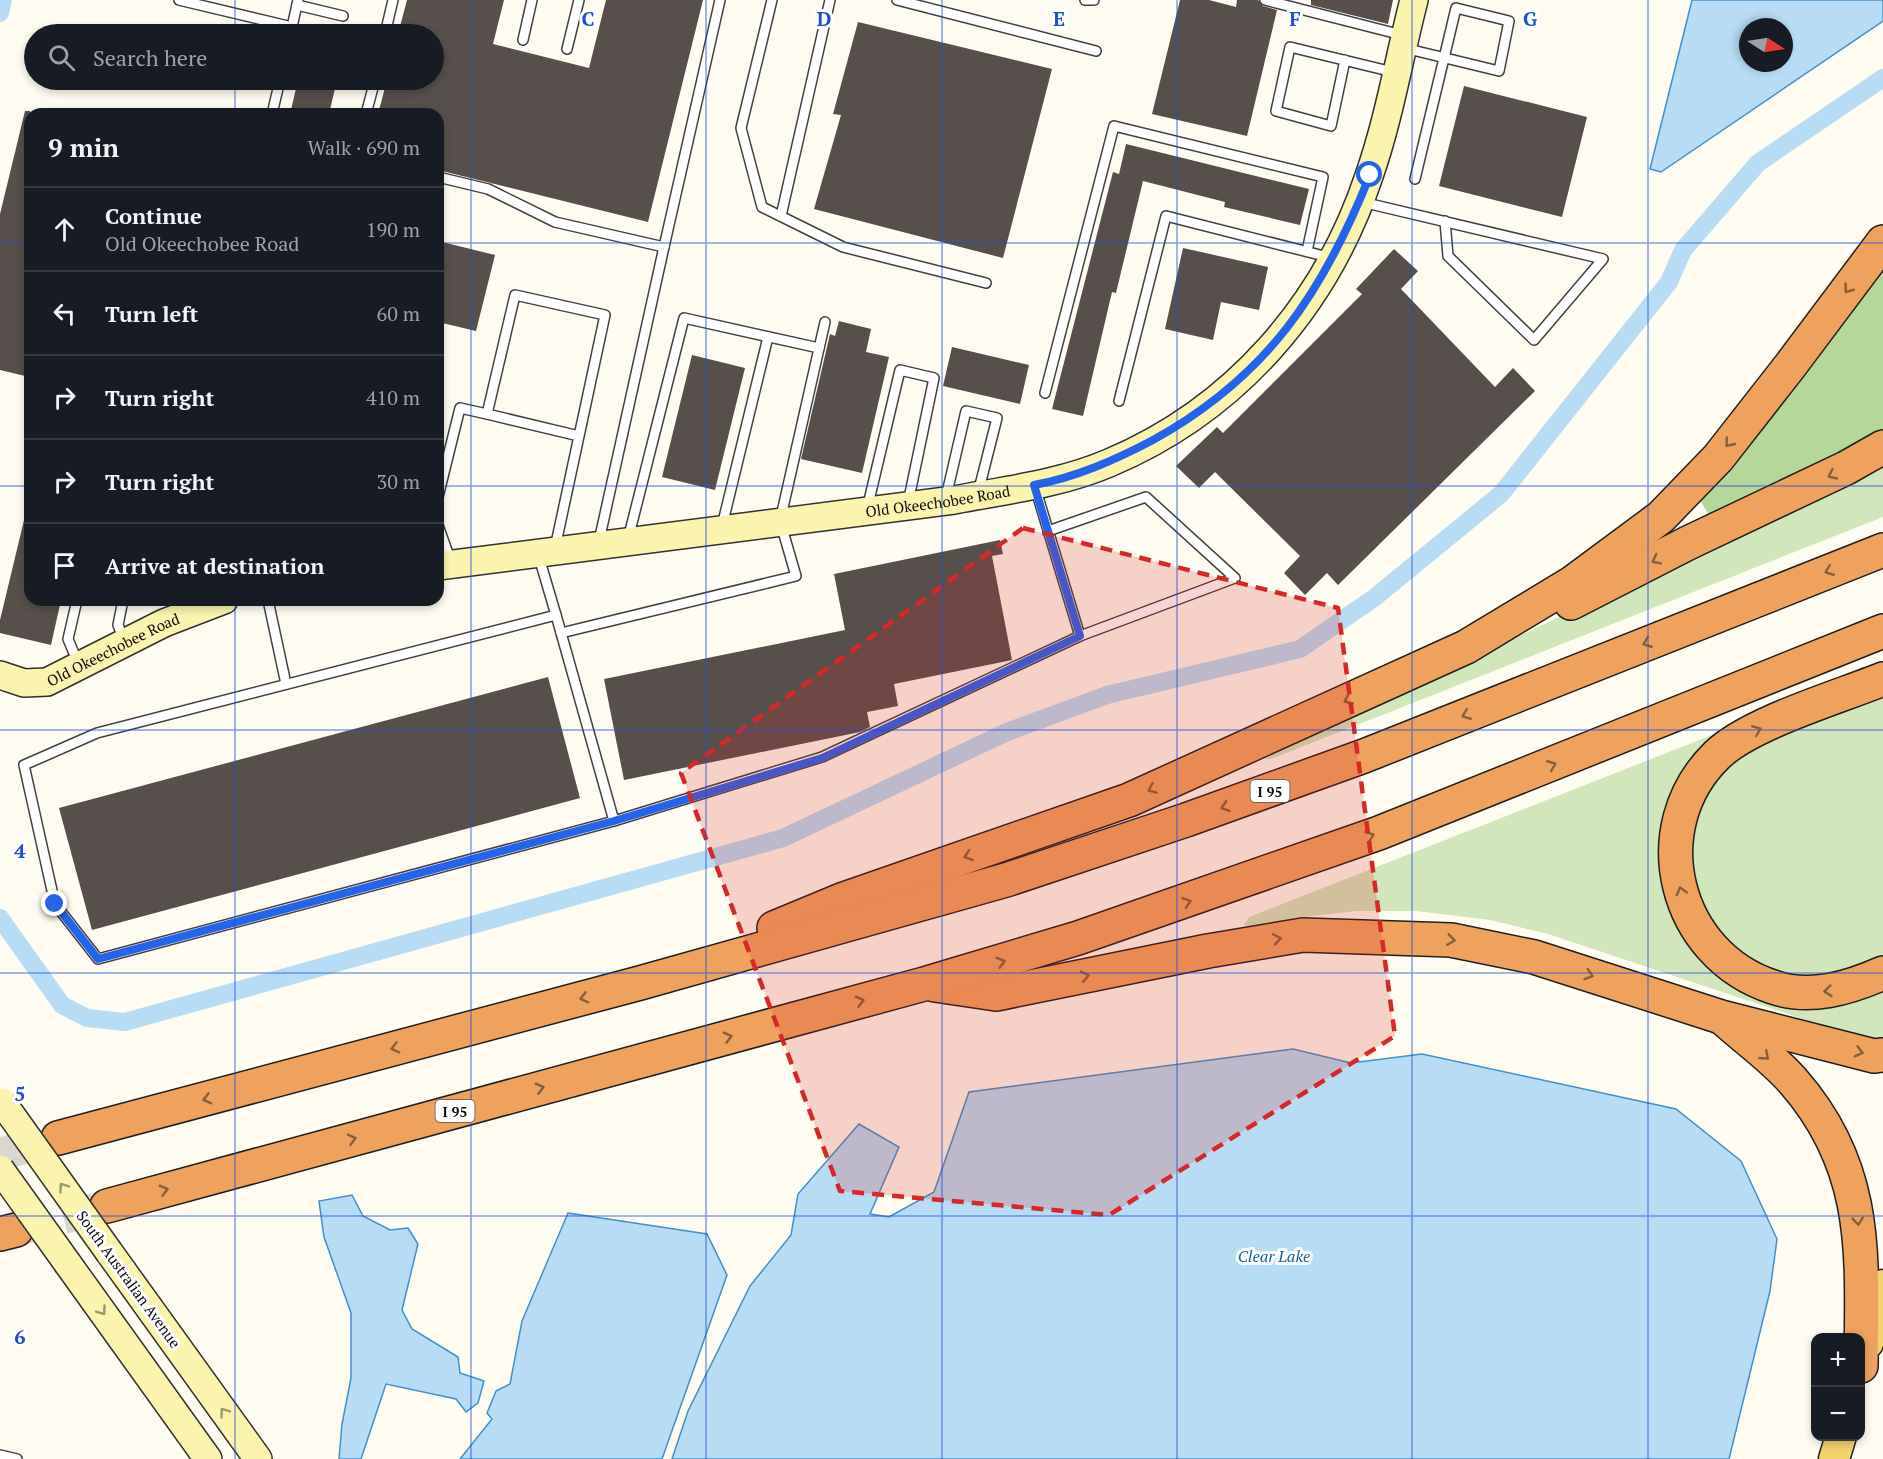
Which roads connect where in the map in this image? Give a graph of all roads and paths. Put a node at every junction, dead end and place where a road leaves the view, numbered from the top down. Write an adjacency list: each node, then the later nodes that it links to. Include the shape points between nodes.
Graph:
1 (179, 0): 15 (lane)
2 (393, 0): 17 (lane)
3 (532, 0): 18 (lane)
4 (579, 0): 19 (lane)
5 (720, 0): 34 (lane)
6 (772, 0): 31 (lane, via 741,128 762,207)
7 (830, 0): 31 (lane)
8 (897, 0): 20 (lane)
9 (1084, 0): 10 (lane)
10 (1094, 0)
11 (1264, 0): 21 (lane)
12 (1414, 0): 21 (street, Old Okeechobee Road)
13 (298, 3): 14 (lane); 16 (lane)
14 (343, 16)
15 (266, 24)
16 (293, 24)
17 (387, 24)
18 (523, 40)
19 (567, 49)
20 (1096, 51)
21 (1401, 52): 22 (lane); 23 (lane); 30 (street, Old Okeechobee Road)
22 (1445, 57): 22 (lane, via 1499,71 1509,21 1456,8); 29 (lane)
23 (1345, 60): 23 (lane, via 1290,47 1275,111 1331,126)
24 (278, 90): 26 (lane)
25 (372, 90): 27 (lane)
26 (273, 108)
27 (368, 108)
28 (444, 178): 34 (lane, via 488,189 555,222)
29 (1415, 179)
30 (1360, 201): 32 (lane); 36 (street, Old Okeechobee Road)
31 (781, 216): 37 (lane, via 843,247)
32 (1445, 222): 32 (lane, via 1501,235 1603,259 1534,340 1448,256)
33 (1883, 242): 69 (highway, one-way to 69, via 1718,458 1661,517 1572,583)
34 (664, 247): 56 (lane)
35 (1307, 251): 36 (lane); 41 (lane, via 1323,177 1114,126); 42 (lane, via 1166,216)
36 (1334, 258): 47 (street, Old Okeechobee Road, via 1280,337 1246,375 1206,407 1108,463)
37 (986, 283)
38 (825, 322): 40 (lane)
39 (768, 336): 40 (lane); 53 (lane); 55 (lane, via 684,318)
40 (819, 348): 52 (lane)
41 (1045, 393)
42 (1119, 401)
43 (487, 414): 44 (lane); 44 (lane, via 515,295 605,315); 46 (lane, via 460,408)
44 (579, 436): 58 (lane)
45 (1883, 447): 69 (highway, one-way to 69, via 1578,600)
46 (444, 473)
47 (1034, 485): 48 (street, Old Okeechobee Road); 54 (lane)
48 (978, 495): 49 (street, Old Okeechobee Road); 49 (lane, via 997,418 966,411)
49 (946, 501): 50 (street, Old Okeechobee Road)
50 (907, 505): 51 (street, Old Okeechobee Road); 51 (lane, via 934,378 900,370)
51 (867, 510): 52 (street, Old Okeechobee Road)
52 (780, 521): 53 (street, Old Okeechobee Road); 66 (lane, via 796,576)
53 (722, 528): 55 (street, Old Okeechobee Road)
54 (1048, 531): 67 (lane); 67 (lane, via 1146,497 1235,578)
55 (628, 540): 56 (street, Old Okeechobee Road)
56 (598, 544): 58 (street, Old Okeechobee Road)
57 (1883, 549): 76 (highway, I 95, one-way to 76, via 1237,803 1006,880)
58 (546, 551): 59 (street, Old Okeechobee Road); 64 (lane)
59 (445, 565)
60 (76, 606): 70 (lane, via 68,639)
61 (122, 606): 68 (lane, via 117,625)
62 (207, 606): 68 (street, Old Okeechobee Road)
63 (269, 606): 73 (lane)
64 (556, 615): 66 (lane); 73 (lane)
65 (1883, 631): 77 (highway, I 95, one-way to 65, via 1129,922 1321,854)
66 (561, 633): 74 (lane)
67 (1080, 636): 74 (lane, via 822,758)
68 (125, 642): 70 (street, Old Okeechobee Road)
69 (1466, 647): 76 (highway, one-way to 76, via 1129,800 844,899)
70 (79, 666): 71 (street, Old Okeechobee Road, via 36,684)
71 (0, 675)
72 (1883, 679): 75 (highway, one-way to 72, via 1848,988 1811,992 1774,988 1738,971 1713,953 1697,931 1682,898 1676,859 1676,836 1685,806 1718,754 1747,734)
73 (286, 684): 74 (lane, via 98,733 24,765 55,904 98,959)
74 (614, 821)
75 (1883, 973)
76 (640, 983): 81 (highway, I 95, one-way to 81)
77 (924, 984): 78 (highway, one-way to 78, via 996,994 1303,935 1380,936 1451,940 1534,957); 83 (highway, I 95, one-way to 77)
78 (1721, 1017): 79 (highway, one-way to 79); 85 (highway, one-way to 85, via 1792,1080 1828,1130 1850,1176 1862,1262)
79 (1883, 1055)
80 (1, 1100): 91 (street, South Australian Avenue, one-way to 80, bridge)
81 (58, 1138)
82 (0, 1169): 90 (street, one-way to 90, bridge)
83 (107, 1206)
84 (1883, 1285): 86 (main road)
85 (1861, 1333)
86 (1865, 1352)
87 (1840, 1441): 92 (main road)
88 (0, 1455): 89 (lane)
89 (17, 1459)
90 (208, 1459)
91 (258, 1459)
92 (1834, 1459)

